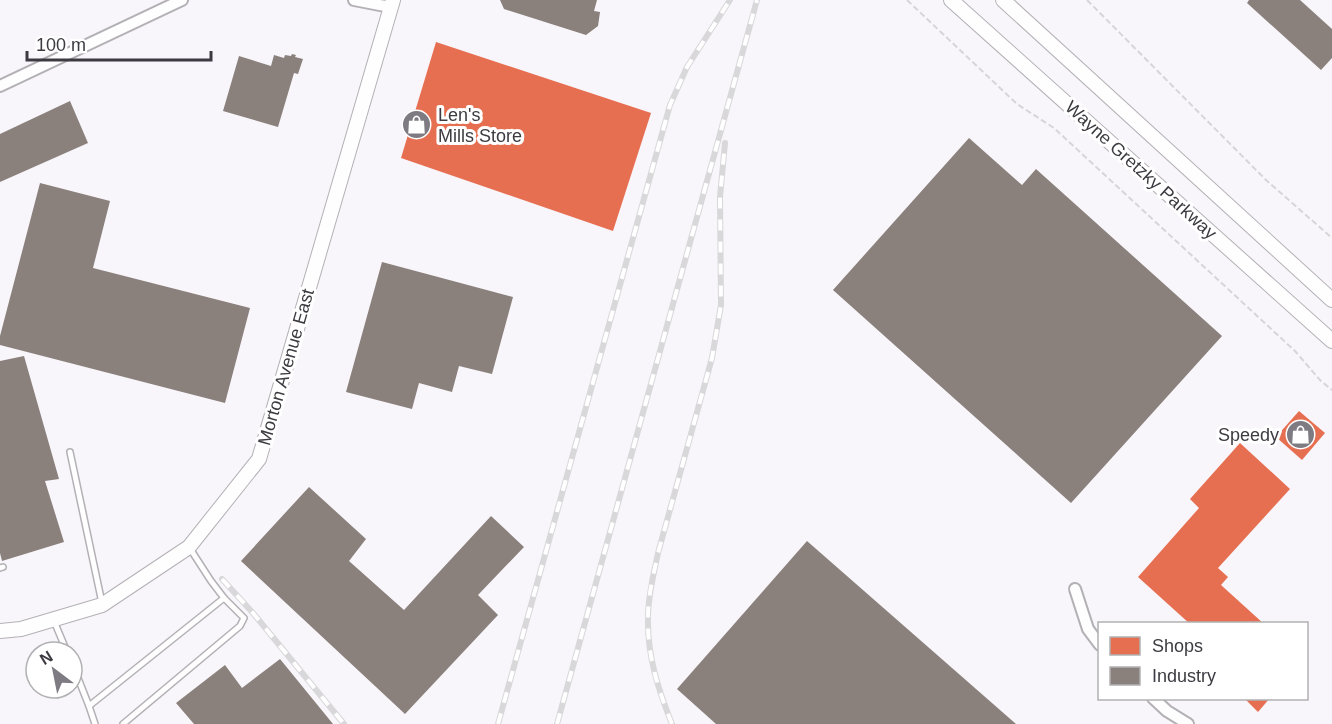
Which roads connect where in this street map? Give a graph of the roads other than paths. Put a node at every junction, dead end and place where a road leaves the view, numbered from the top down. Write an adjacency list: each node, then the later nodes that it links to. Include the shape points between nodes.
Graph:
1 (183, 0): 6 (street)
2 (354, 0): 5 (street)
3 (951, 0): 8 (main road, Wayne Gretzky Parkway)
4 (1003, 0): 7 (main road, Wayne Gretzky Parkway)
5 (392, 3): 10 (main road, Morton Avenue East, via 259,459)
6 (0, 86)
7 (1332, 300)
8 (1332, 341)
9 (70, 452): 13 (lane)
10 (189, 547): 12 (lane); 13 (main road, Morton Avenue East)
11 (1075, 589): 17 (street, via 1088,629)
12 (224, 598): 20 (lane); 22 (lane, via 244,618 240,626)
13 (102, 605): 14 (main road, Morton Avenue East)
14 (53, 620): 15 (main road, Morton Avenue East); 16 (lane)
15 (0, 631)
16 (62, 640)
17 (1098, 642)
18 (84, 693): 20 (lane)
19 (1154, 700): 23 (street)
20 (89, 706): 21 (lane)
21 (95, 724)
22 (123, 724)
23 (1188, 724)

